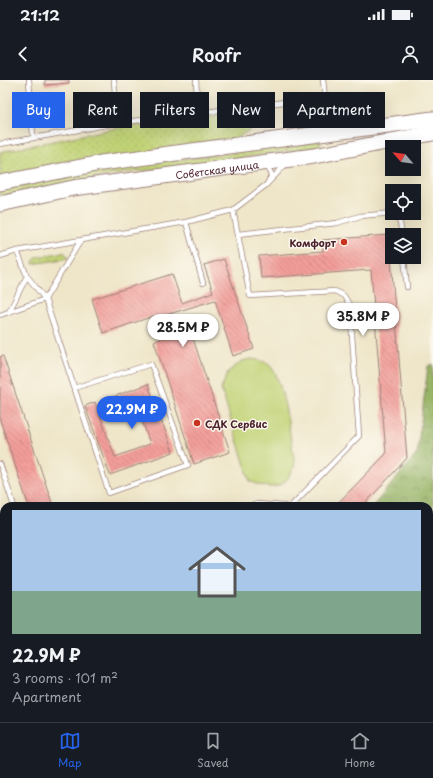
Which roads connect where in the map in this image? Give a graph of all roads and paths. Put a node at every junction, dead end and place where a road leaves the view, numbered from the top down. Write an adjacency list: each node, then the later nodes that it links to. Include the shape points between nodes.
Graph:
1 (29, 80): 15 (lane)
2 (114, 80): 5 (lane)
3 (196, 80): 6 (lane)
4 (323, 80): 7 (lane)
5 (115, 92)
6 (197, 92)
7 (324, 92)
8 (283, 102): 9 (lane)
9 (209, 111)
10 (433, 119): 13 (main road, Советская улица)
11 (85, 128): 15 (lane)
12 (329, 128): 13 (lane)
13 (330, 132): 19 (main road, Советская улица, via 101,163)
14 (433, 133): 17 (main road, Советская улица)
15 (33, 136): 16 (lane)
16 (0, 144)
17 (290, 159): 18 (main road, Советская улица); 20 (lane)
18 (262, 163): 20 (lane, via 271,170 272,175); 21 (main road, Советская улица, via 96,184)
19 (0, 183)
20 (266, 186): 22 (lane)
21 (0, 204)
22 (233, 210): 23 (lane); 25 (lane)
23 (186, 222): 26 (lane); 31 (lane)
24 (401, 228): 25 (lane, via 393,213 360,216 337,223)
25 (238, 234): 39 (lane, via 250,296 334,291 344,296 350,306 359,436)
26 (81, 240): 27 (lane); 33 (lane)
27 (17, 251): 28 (lane); 30 (lane)
28 (0, 256)
29 (405, 264): 32 (lane)
30 (27, 276): 33 (lane); 34 (lane)
31 (203, 283)
32 (407, 287)
33 (45, 298): 34 (lane); 36 (lane)
34 (8, 312): 35 (lane)
35 (0, 315)
36 (74, 388): 36 (lane, via 151,364 188,465 109,493)
37 (0, 464): 38 (lane)
38 (13, 502)
39 (296, 502)

